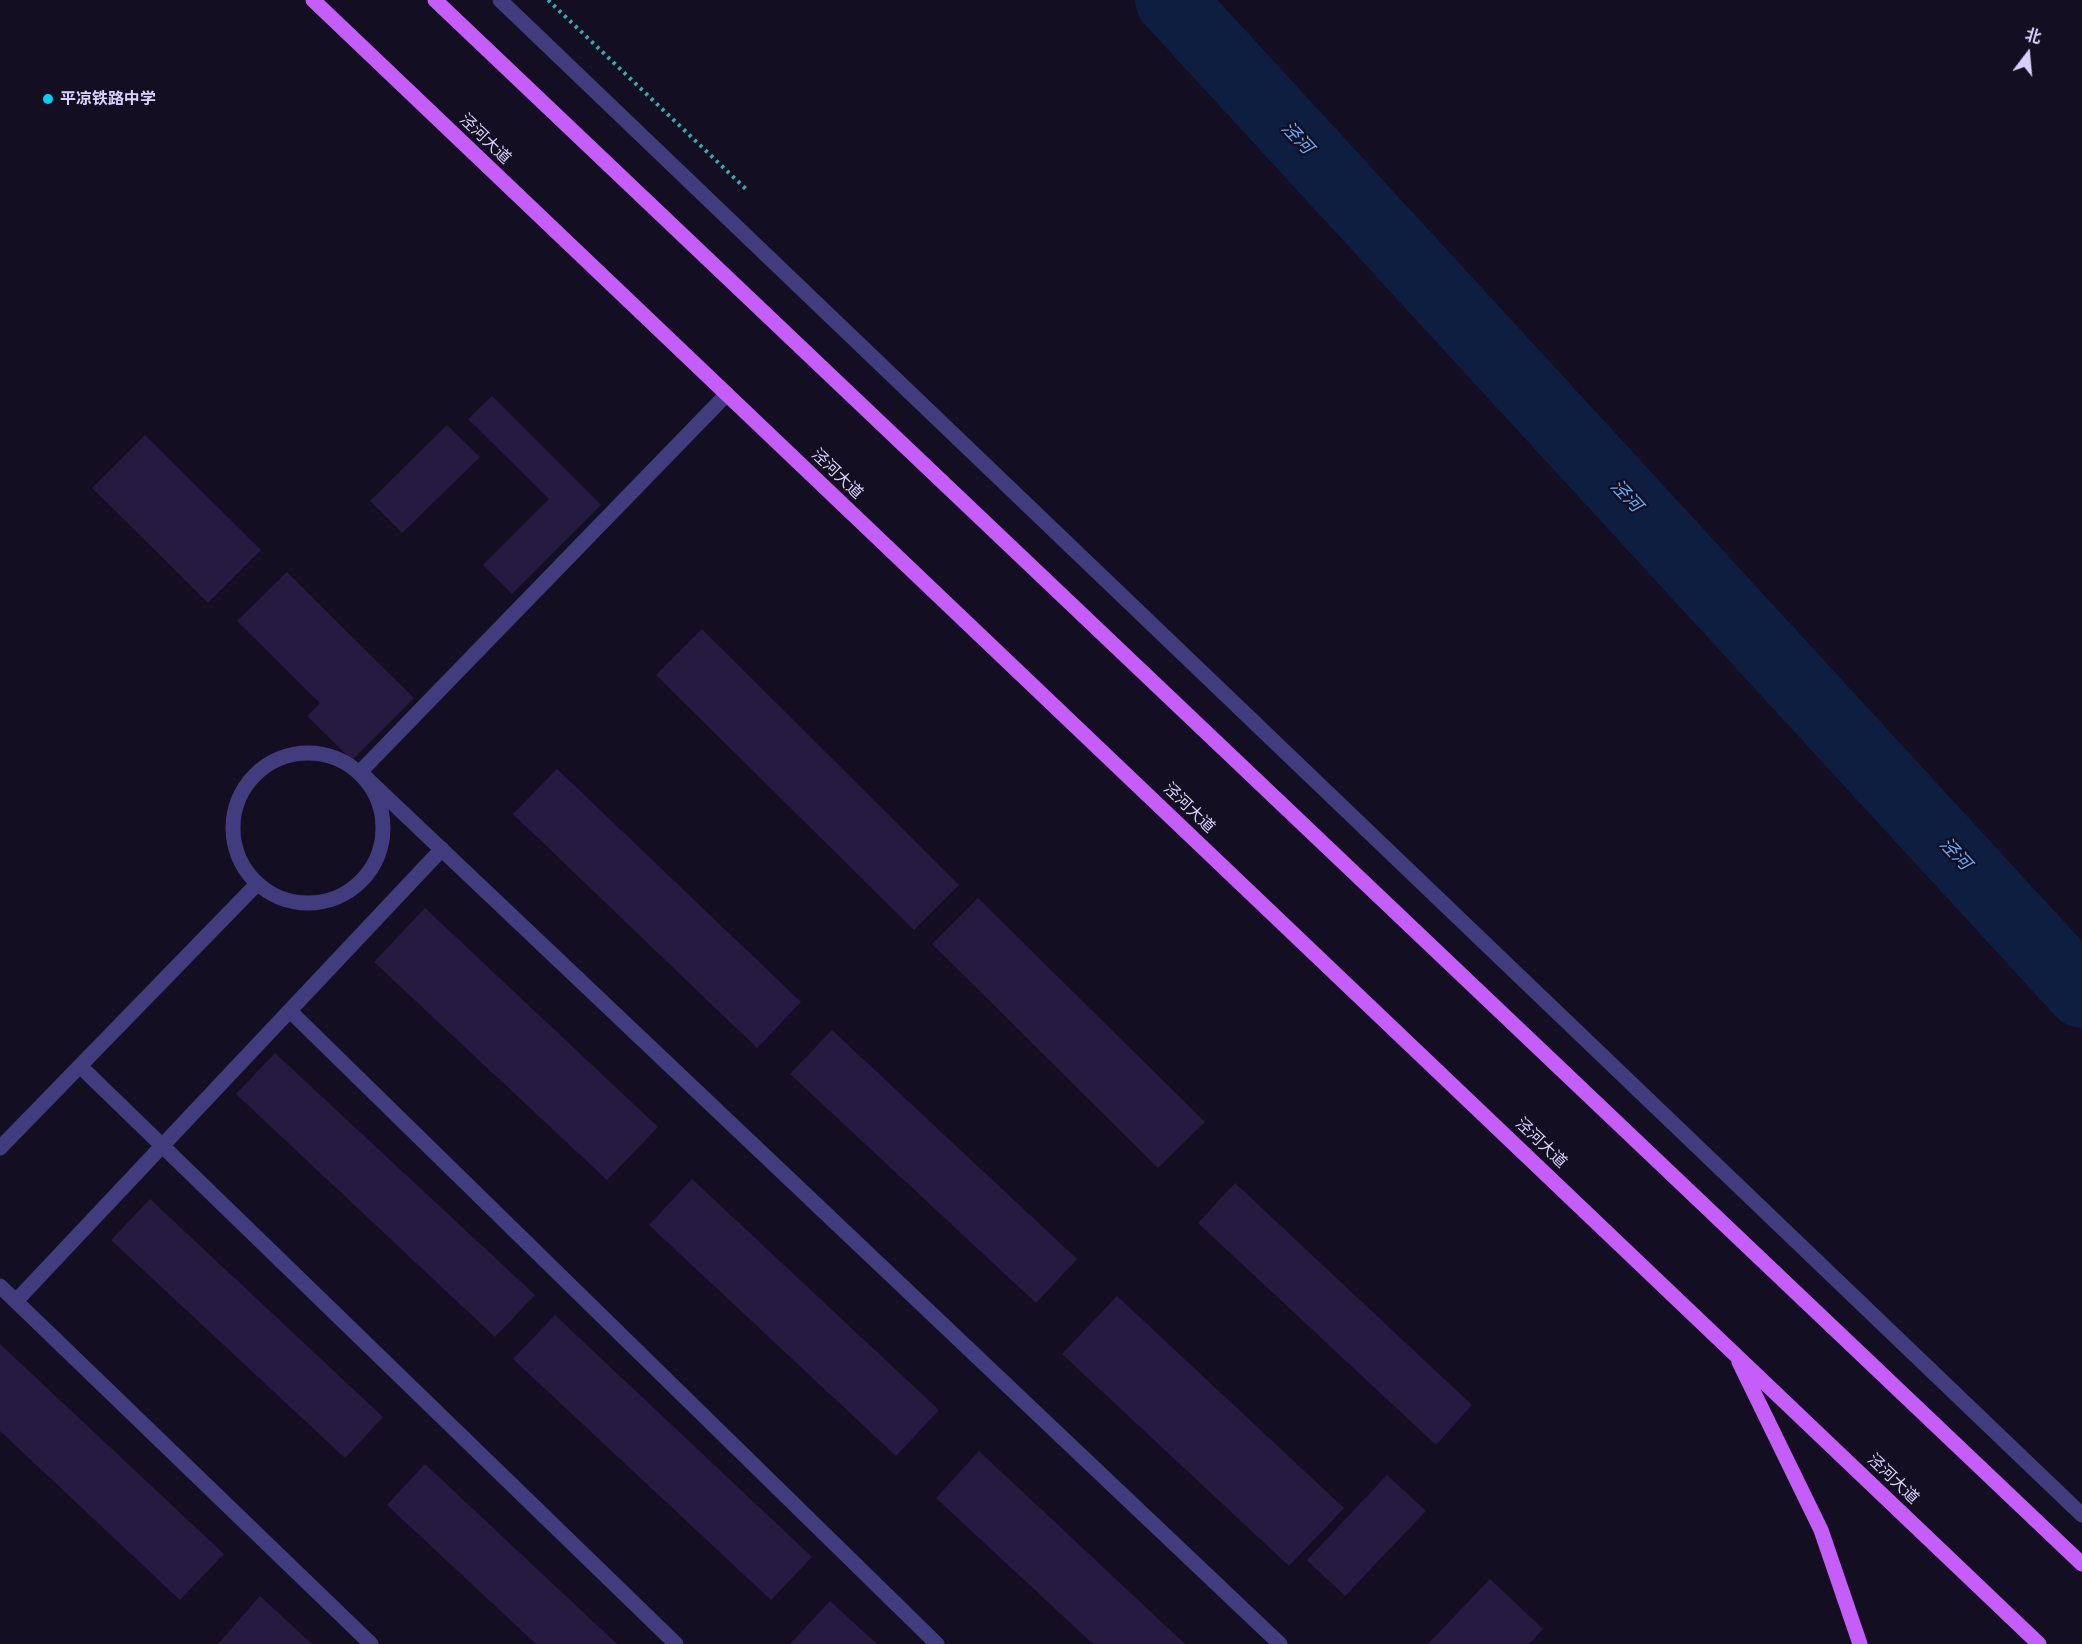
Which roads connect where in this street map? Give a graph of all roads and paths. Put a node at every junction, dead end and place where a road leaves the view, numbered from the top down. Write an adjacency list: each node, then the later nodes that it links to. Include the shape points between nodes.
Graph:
1 (313, 0): 6 (main road, 泾河大道)
2 (435, 0): 18 (main road)
3 (500, 0): 17 (street)
4 (548, 0): 5 (path)
5 (748, 191)
6 (728, 394): 7 (street); 16 (main road, 泾河大道)
7 (360, 772): 8 (street); 9 (street, via 377,795 385,825 380,854 364,879 341,897 312,904 282,899); 9 (street, via 335,756 305,752 276,759 252,776 237,802 232,831 239,860)
8 (442, 849): 10 (street); 22 (street)
9 (257, 884): 11 (street)
10 (290, 1011): 12 (street); 21 (street)
11 (80, 1066): 12 (street); 13 (street)
12 (162, 1145): 15 (street); 20 (street)
13 (0, 1148)
14 (0, 1286): 15 (street)
15 (16, 1301): 19 (street)
16 (1733, 1351): 23 (main road, via 1821,1530); 24 (main road, 泾河大道)
17 (2082, 1515)
18 (2082, 1564)
19 (371, 1644)
20 (676, 1644)
21 (937, 1644)
22 (1280, 1644)
23 (1860, 1644)
24 (2039, 1644)

